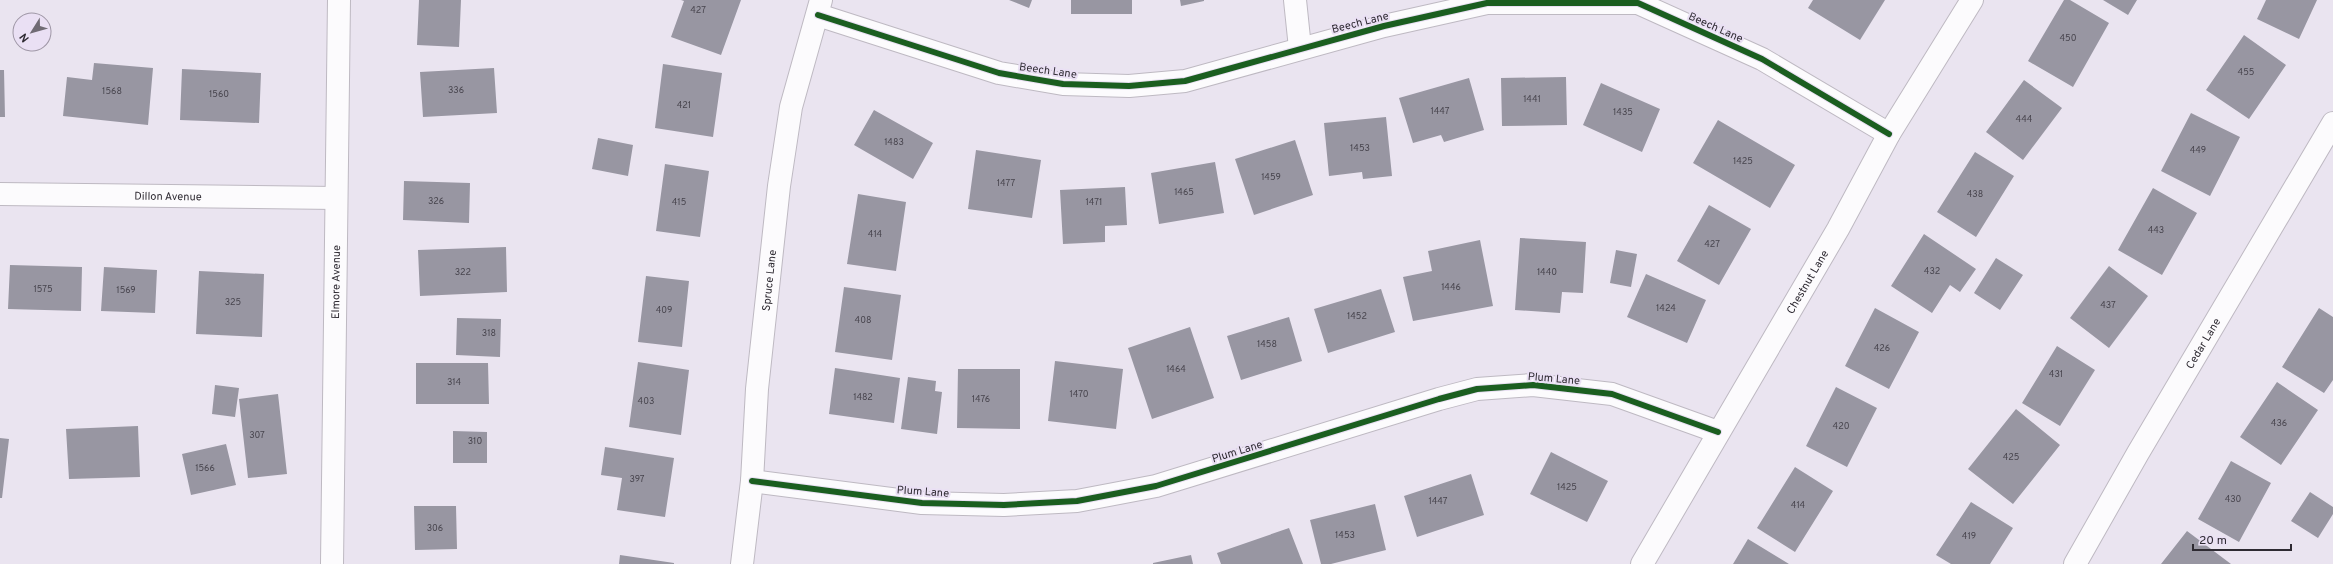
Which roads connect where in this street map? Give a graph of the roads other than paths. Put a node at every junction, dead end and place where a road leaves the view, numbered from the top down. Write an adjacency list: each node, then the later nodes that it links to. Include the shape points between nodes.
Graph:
1 (339, 0): 10 (street, Elmore Avenue)
2 (1295, 0): 6 (street)
3 (1972, 0): 8 (street, Chestnut Lane)
4 (1638, 1): 6 (street, Beech Lane, via 1487,3); 8 (street, Beech Lane, via 1762,59)
5 (819, 7): 6 (street, Beech Lane, via 999,73 1063,84 1129,86 1185,81); 12 (street, Spruce Lane, via 791,107 780,179 757,389)
6 (1300, 48)
7 (2333, 123): 16 (street, Cedar Lane)
8 (1889, 134): 11 (street, Chestnut Lane, via 1838,230)
9 (0, 194): 10 (street, Dillon Avenue)
10 (336, 198): 13 (street, Elmore Avenue)
11 (1718, 432): 12 (street, Plum Lane, via 1612,394 1532,385 1477,389 1439,398 1156,486 1077,501 1004,505 922,503); 15 (street, Chestnut Lane)
12 (752, 481): 14 (street, Spruce Lane)
13 (332, 564)
14 (742, 564)
15 (1642, 564)
16 (2075, 564)

